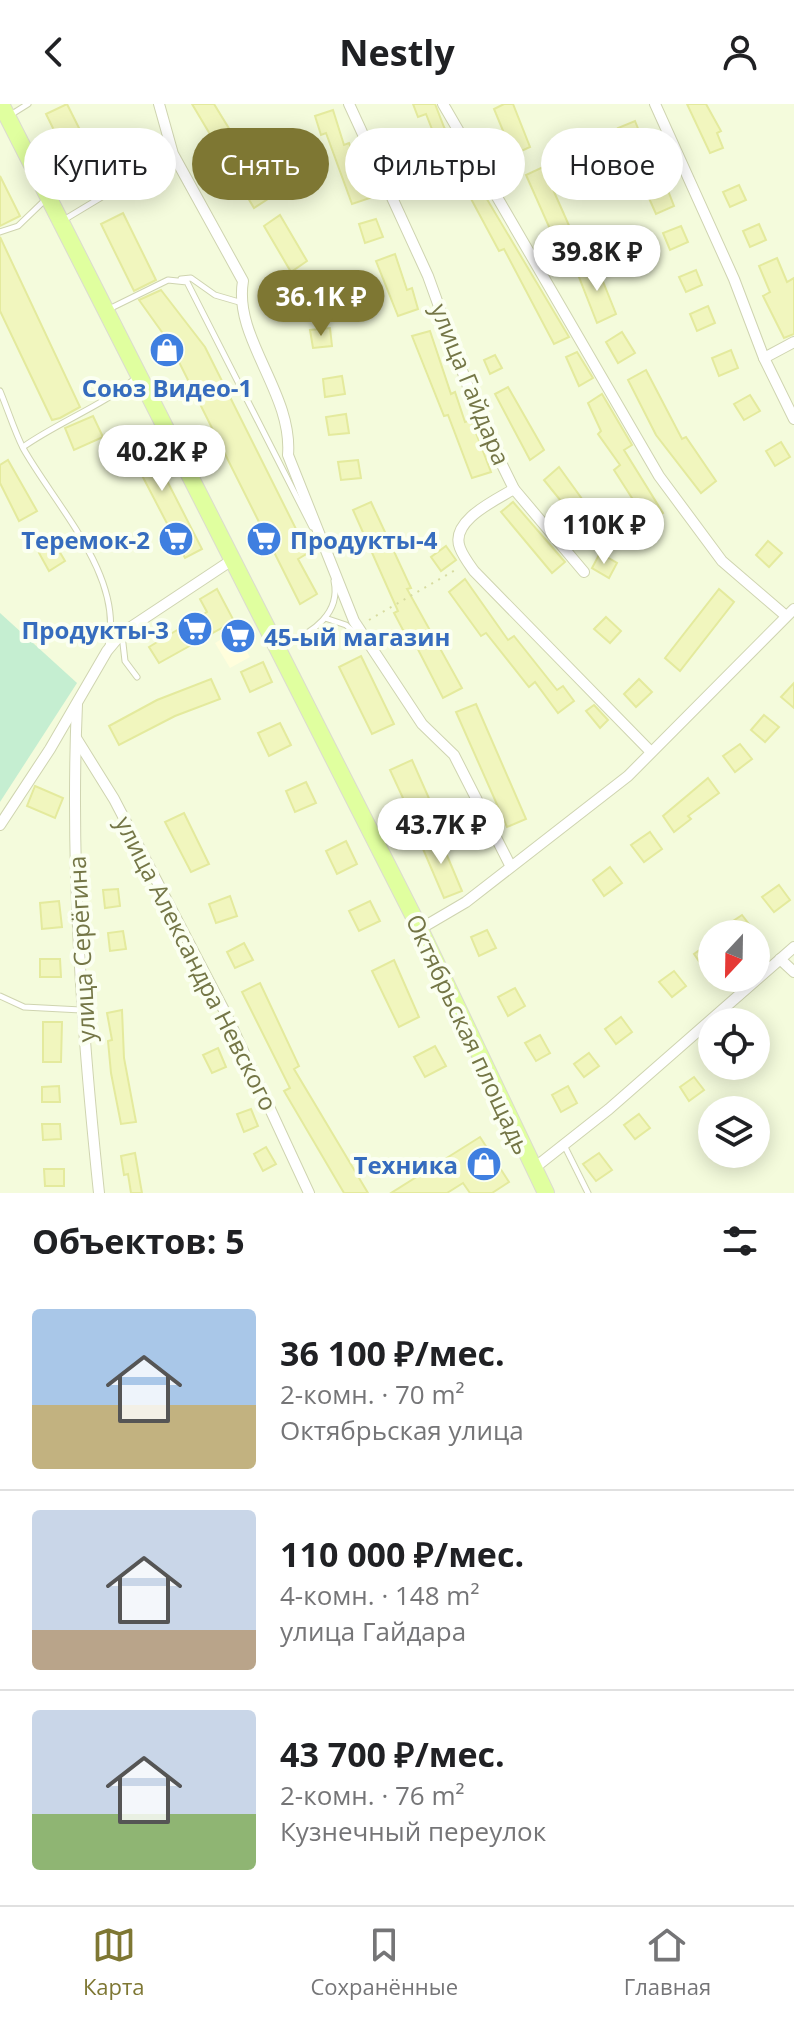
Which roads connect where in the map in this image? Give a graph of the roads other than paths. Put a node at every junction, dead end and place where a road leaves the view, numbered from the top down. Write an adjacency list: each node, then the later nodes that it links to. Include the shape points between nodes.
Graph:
1 (28, 104): 6 (lane)
2 (159, 104): 7 (street)
3 (349, 104): 24 (street, улица Гайдара, via 428,276 480,420)
4 (443, 104): 27 (street, via 659,476 722,561)
5 (655, 104): 19 (street)
6 (4, 110): 8 (main road, Октябрьская площадь)
7 (166, 128)
8 (24, 150)
9 (176, 159): 16 (street, via 243,281)
10 (44, 200): 14 (lane, via 18,226)
11 (50, 200): 13 (main road, Октябрьская площадь)
12 (97, 200): 13 (lane)
13 (61, 222): 17 (main road, Октябрьская площадь)
14 (0, 232)
15 (168, 280): 16 (lane, via 191,278 215,295); 17 (lane); 28 (lane, via 187,282 330,566 337,595)
16 (239, 302): 31 (street, via 281,403 290,437 288,455 358,627)
17 (106, 311): 20 (main road, Октябрьская площадь)
18 (794, 342): 19 (street)
19 (764, 358): 22 (street)
20 (138, 377): 23 (lane, via 110,400 64,420); 25 (main road, Октябрьская площадь)
21 (0, 391): 23 (lane)
22 (794, 419)
23 (23, 447): 32 (lane, via 79,535 107,592 113,616)
24 (514, 489): 26 (street, улица Гайдара); 36 (street, улица Гайдара, via 463,526 457,537 469,563)
25 (232, 560): 29 (street); 30 (main road, Октябрьская площадь)
26 (584, 572)
27 (790, 612): 36 (street)
28 (325, 618): 30 (lane, via 305,636 285,644); 31 (lane, via 346,625)
29 (122, 633): 32 (street); 33 (lane, via 125,661)
30 (271, 638): 39 (main road, Октябрьская площадь)
31 (372, 649): 38 (street, via 422,724 454,755)
32 (107, 651): 34 (street)
33 (137, 677)
34 (77, 704): 35 (street, улица Серёгина); 37 (street)
35 (76, 738): 44 (street, улица Серёгина); 48 (street, улица Александра Невского, via 114,799 226,1014)
36 (651, 752): 38 (street, via 601,798)
37 (0, 825)
38 (510, 865): 39 (street, via 466,902)
39 (420, 929): 46 (main road, Октябрьская площадь)
40 (794, 947): 41 (street)
41 (780, 959): 42 (street); 45 (street)
42 (794, 972)
43 (0, 996): 44 (lane, via 24,1007)
44 (82, 1010): 47 (street, улица Серёгина)
45 (564, 1145): 46 (street); 50 (lane)
46 (533, 1169): 49 (main road, Октябрьская площадь)
47 (99, 1193)
48 (309, 1193)
49 (546, 1193)
50 (588, 1193)

